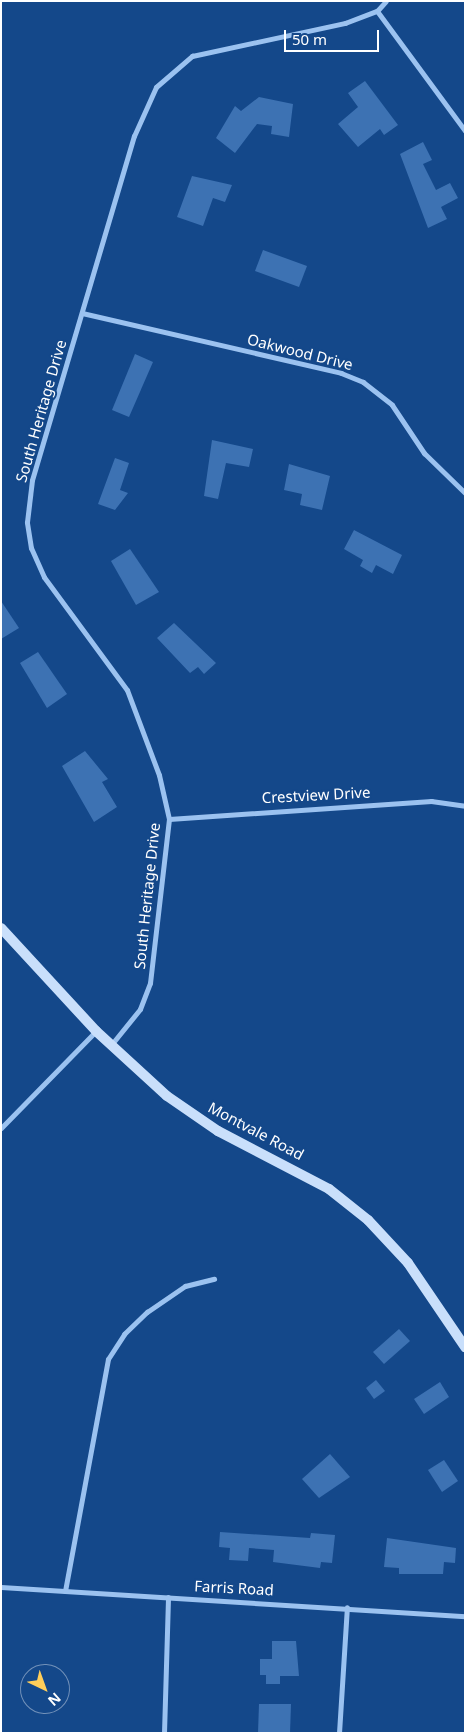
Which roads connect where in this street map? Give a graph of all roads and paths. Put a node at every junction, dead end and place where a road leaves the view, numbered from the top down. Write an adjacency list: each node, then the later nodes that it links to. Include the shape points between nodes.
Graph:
1 (386, 1): 2 (street, South Heritage Drive)
2 (377, 11): 3 (street); 4 (street, South Heritage Drive, via 345,23 218,48 174,68 156,87 142,110)
3 (465, 130)
4 (82, 313): 5 (street, Oakwood Drive, via 342,373 363,382 392,406 424,452); 7 (street, South Heritage Drive, via 32,480 27,522 31,548 44,577 127,690 159,775)
5 (465, 493)
6 (465, 806): 7 (street, Crestview Drive, via 431,801)
7 (169, 819): 10 (street, South Heritage Drive, via 150,983 140,1010)
8 (1, 928): 9 (main road, Montvale Road)
9 (96, 1031): 10 (main road, Montvale Road); 11 (street)
10 (111, 1045): 13 (main road, Montvale Road, via 167,1096 218,1131 329,1189 368,1220 408,1263)
11 (1, 1128)
12 (214, 1279): 15 (street, via 185,1286 147,1312 124,1334 108,1359)
13 (465, 1347)
14 (1, 1587): 15 (street, Farris Road)
15 (65, 1591): 16 (street, Farris Road)
16 (168, 1597): 17 (street, Farris Road); 19 (street)
17 (347, 1607): 18 (street, Farris Road); 20 (street)
18 (465, 1616)
19 (164, 1733)
20 (339, 1733)

